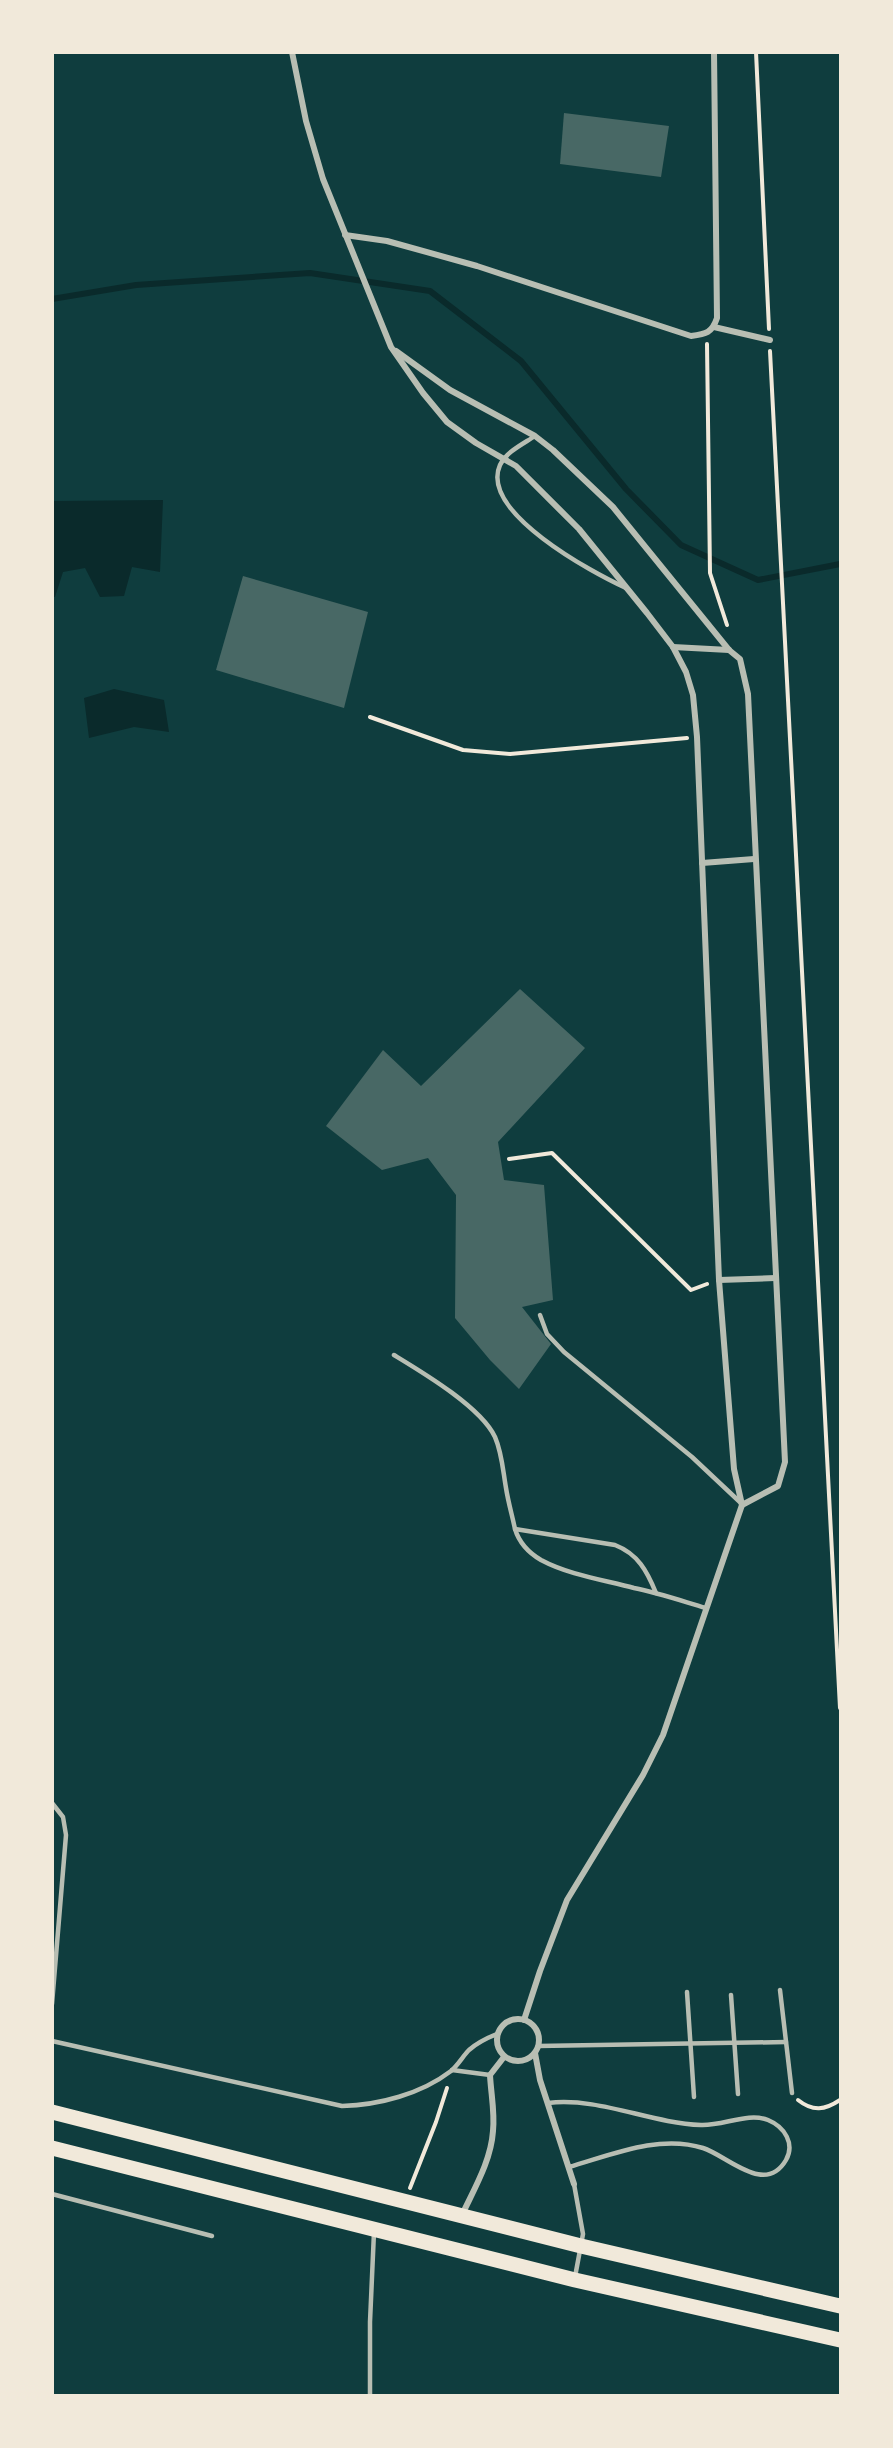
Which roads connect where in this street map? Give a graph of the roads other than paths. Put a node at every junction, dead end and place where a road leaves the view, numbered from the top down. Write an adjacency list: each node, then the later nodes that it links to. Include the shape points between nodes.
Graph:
1 (292, 52): 3 (street, via 323,179)
2 (714, 52): 4 (street, via 717,318)
3 (345, 235): 4 (street, via 387,241 477,266 691,336 706,334); 6 (street)
4 (714, 327): 5 (street)
5 (770, 340)
6 (391, 347): 7 (street, via 450,390); 8 (street, via 447,422)
7 (535, 436): 8 (lane); 11 (street, via 613,507)
8 (505, 458): 9 (street, via 579,530); 9 (lane, via 498,473 500,492 510,509 586,568)
9 (629, 590): 10 (street)
10 (673, 647): 11 (street); 13 (street, via 693,695)
11 (729, 650): 12 (street, via 740,659 748,694)
12 (754, 859): 13 (street); 14 (street)
13 (702, 863): 15 (street)
14 (775, 1278): 15 (street); 18 (street, via 785,1462 778,1486)
15 (719, 1280): 18 (street, via 734,1469)
16 (540, 1315): 18 (lane, via 547,1334 564,1352 692,1457)
17 (394, 1355): 19 (lane, via 427,1375 486,1424 495,1437)
18 (742, 1505): 21 (street)
19 (515, 1529): 20 (lane, via 540,1559 594,1578); 20 (lane, via 625,1549 645,1569)
20 (656, 1593): 21 (lane)
21 (706, 1608): 29 (street, via 660,1743 567,1900)
22 (52, 1803): 24 (lane, via 63,1817 66,1835)
23 (52, 1906): 24 (lane)
24 (60, 1907): 28 (lane)
25 (780, 1990): 33 (lane)
26 (687, 1992): 34 (lane)
27 (731, 1995): 32 (lane)
28 (52, 2004)
29 (525, 2020): 30 (street, via 511,2020); 35 (street, via 538,2033)
30 (497, 2034): 37 (street, via 497,2046); 38 (lane, via 481,2041)
31 (52, 2042): 38 (lane, via 342,2106 364,2106 411,2093)
32 (734, 2042): 33 (lane); 34 (lane); 41 (lane)
33 (786, 2042): 40 (lane)
34 (690, 2043): 35 (lane); 42 (lane)
35 (538, 2046): 36 (street)
36 (535, 2053): 37 (street, via 517,2062); 43 (street)
37 (504, 2056): 39 (street)
38 (452, 2070): 39 (lane)
39 (490, 2075): 49 (street, via 492,2142)
40 (792, 2092)
41 (738, 2094)
42 (694, 2097)
43 (548, 2103): 46 (street); 46 (lane, via 582,2102 647,2118 703,2125 766,2119 784,2132 789,2144 784,2164 766,2175 755,2175 702,2148 673,2143 638,2147)
44 (52, 2112): 49 (main road)
45 (52, 2148): 50 (main road)
46 (569, 2167): 47 (street)
47 (574, 2184): 52 (lane, via 583,2234)
48 (52, 2194): 51 (lane)
49 (462, 2215): 52 (main road)
50 (374, 2229): 53 (main road); 56 (lane)
51 (212, 2236)
52 (581, 2246): 53 (lane); 54 (main road)
53 (574, 2280): 55 (main road)
54 (840, 2306)
55 (840, 2340)
56 (370, 2396)

